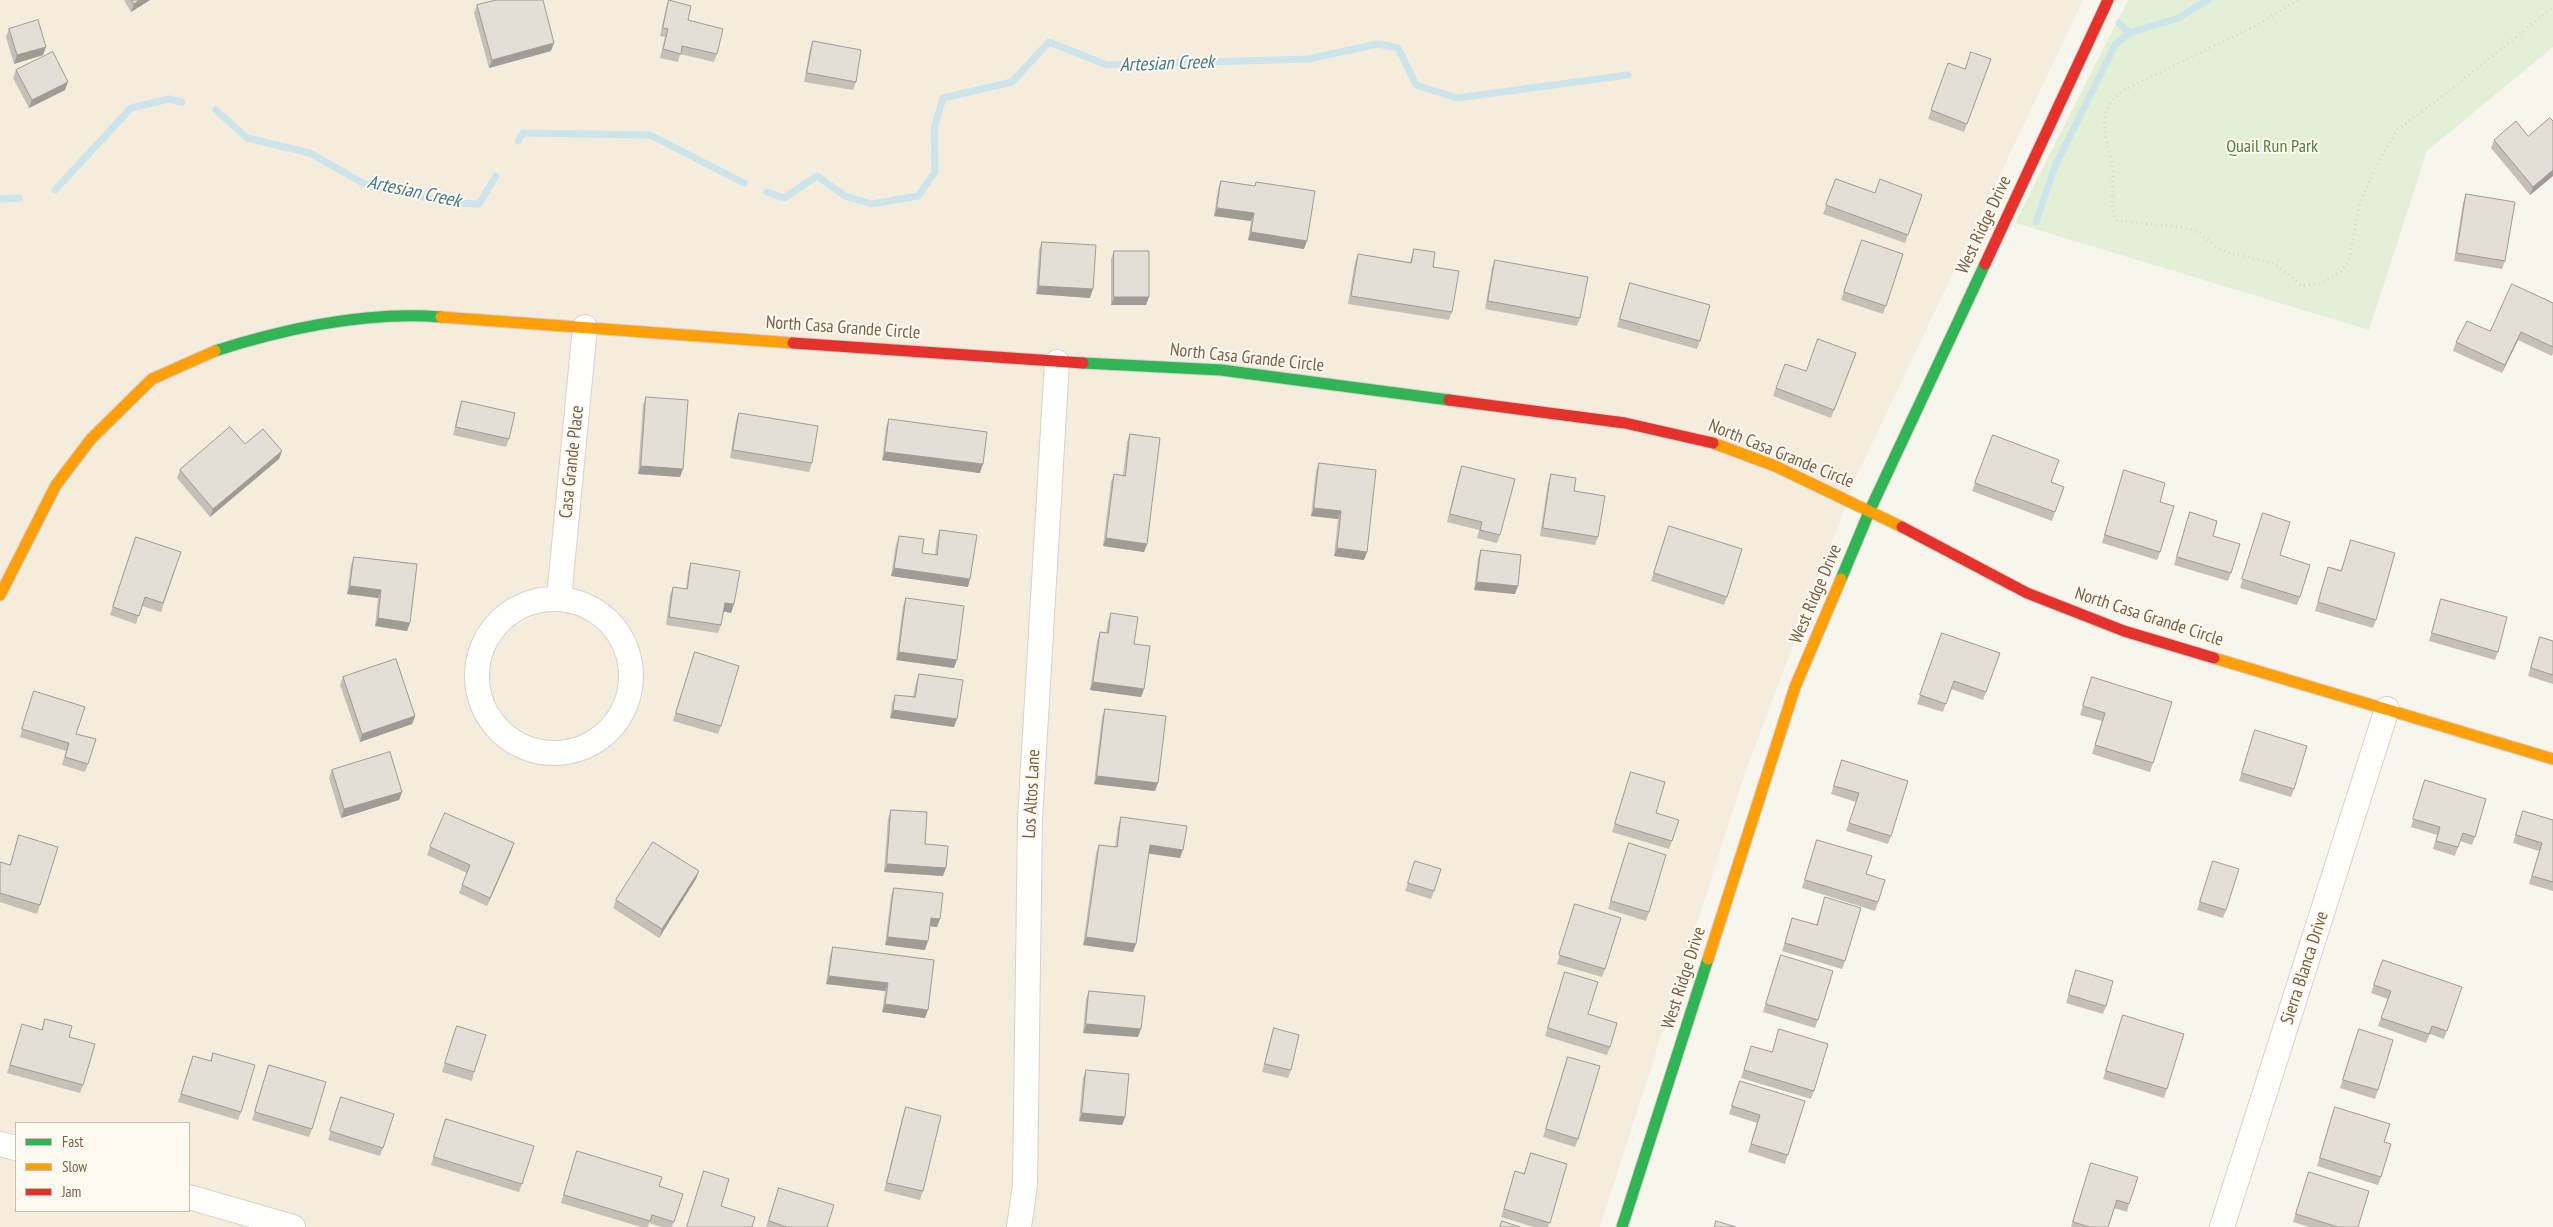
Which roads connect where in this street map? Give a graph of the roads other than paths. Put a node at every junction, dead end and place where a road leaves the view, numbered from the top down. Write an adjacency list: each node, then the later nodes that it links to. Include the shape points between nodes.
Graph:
1 (2108, 0): 4 (street, West Ridge Drive)
2 (585, 326): 3 (street, North Casa Grande Circle); 5 (street, North Casa Grande Circle, via 420,315 338,321 216,351 152,379 97,433 56,485); 6 (street, Casa Grande Place)
3 (1057, 362): 4 (street, North Casa Grande Circle, via 1221,370 1625,423 1702,439 1775,466); 13 (street, Los Altos Lane, via 1030,818 1025,1186)
4 (1870, 510): 7 (street, North Casa Grande Circle, via 2027,593 2124,630); 14 (street, West Ridge Drive, via 1795,687)
5 (0, 595)
6 (559, 598): 6 (street, via 585,604 607,619 623,640 631,666 630,693 619,717 601,737 578,750 551,754 527,749 506,737 489,719 479,697 476,672 481,648 494,627 512,610 534,600)
7 (2387, 709): 8 (street, North Casa Grande Circle); 15 (street, Sierra Blanca Drive)
8 (2553, 759)
9 (0, 1144): 10 (street)
10 (15, 1148)
11 (190, 1197): 12 (street)
12 (293, 1227)
13 (1019, 1227)
14 (1622, 1227)
15 (2222, 1227)

